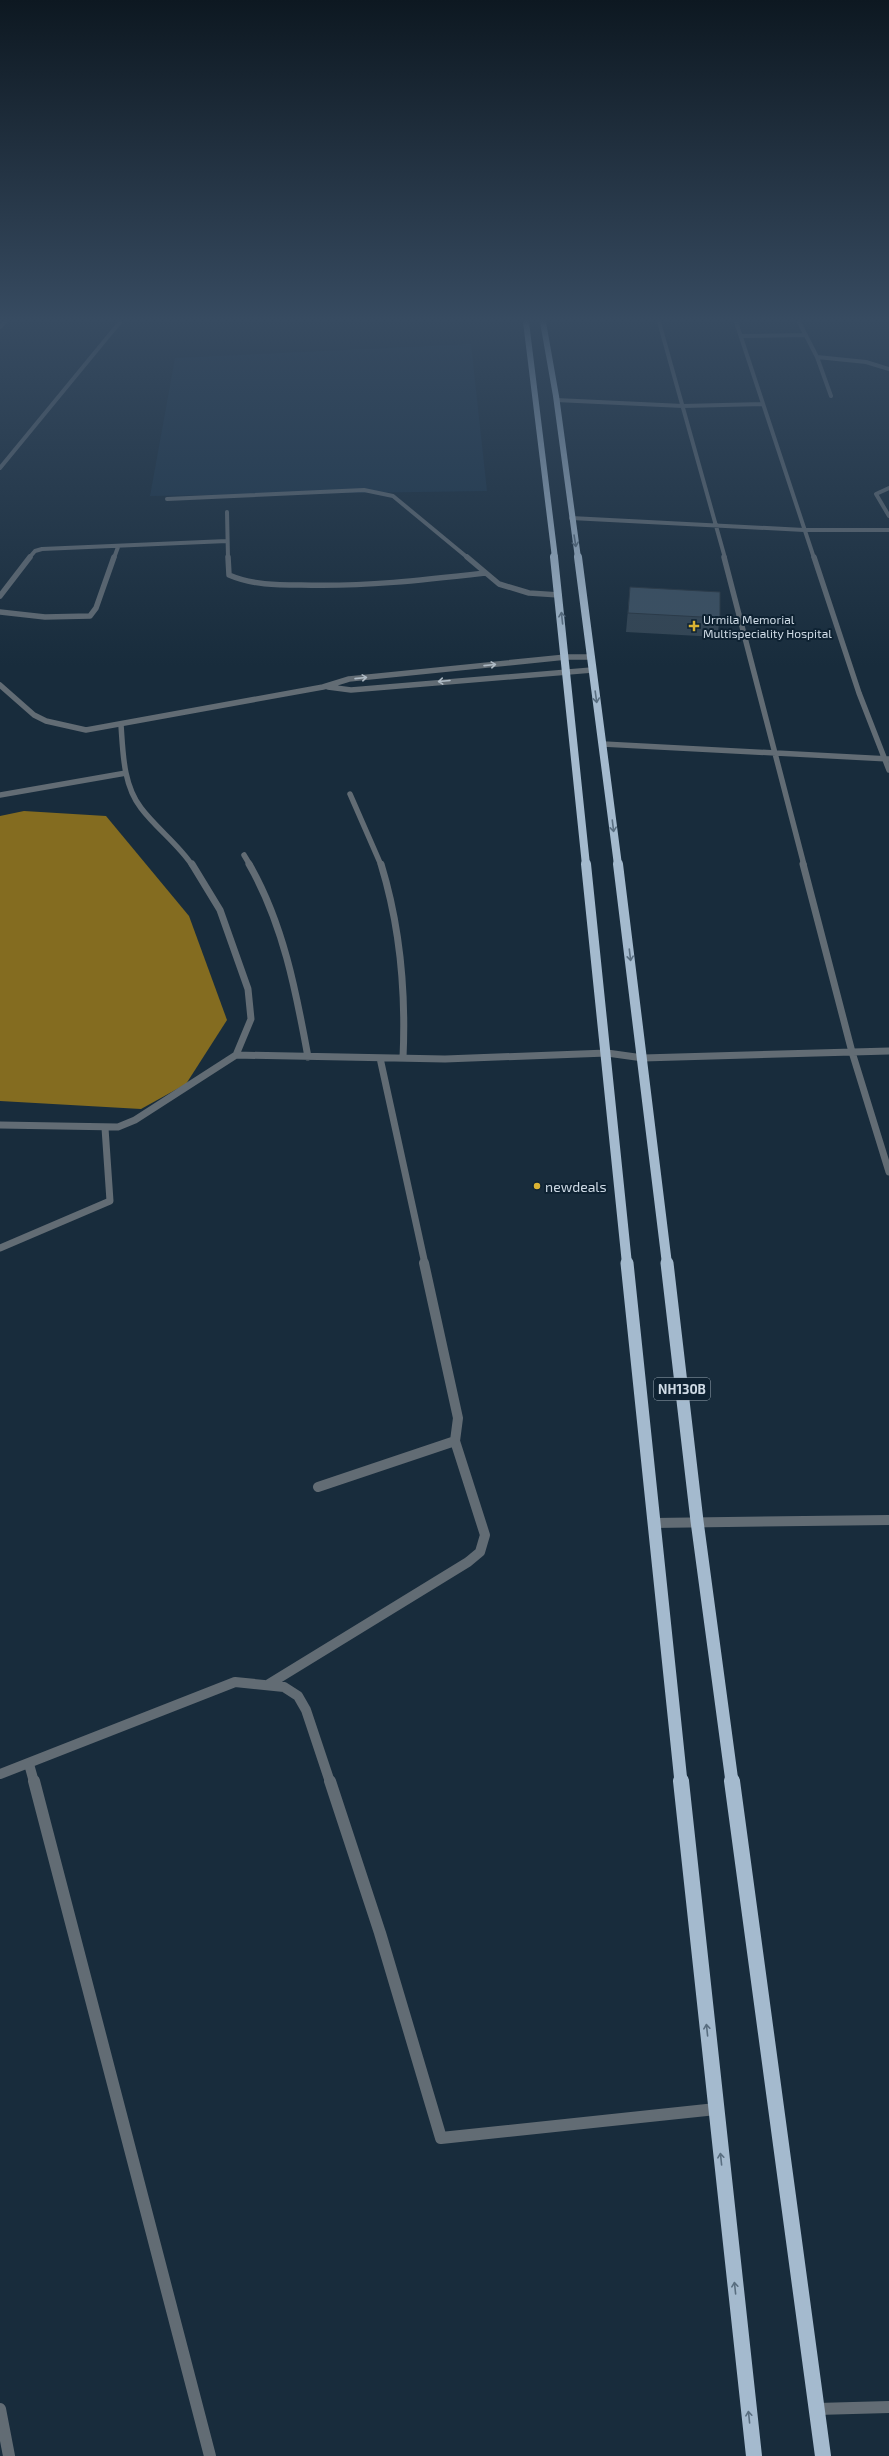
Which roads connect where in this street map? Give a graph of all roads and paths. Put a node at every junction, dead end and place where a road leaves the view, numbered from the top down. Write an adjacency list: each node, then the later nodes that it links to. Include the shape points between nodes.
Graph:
1 (26, 437): 6 (street)
2 (544, 437): 21 (highway, NH130B)
3 (561, 437): 11 (highway, NH130B)
4 (692, 437): 12 (street)
5 (774, 437): 13 (street)
6 (0, 468)
7 (889, 488): 10 (street, via 876,494)
8 (167, 499): 17 (street, via 348,490 382,492 393,496)
9 (227, 512): 15 (street)
10 (889, 516)
11 (571, 518): 12 (street); 24 (highway, NH130B, one-way to 24)
12 (714, 526): 13 (street); 31 (street)
13 (804, 530): 14 (street); 32 (street, via 859,693)
14 (889, 530)
15 (227, 541): 16 (street); 17 (street, via 229,575 249,582 325,586)
16 (118, 547): 19 (street, via 39,550); 22 (street, via 96,608 90,616 45,617)
17 (485, 573): 21 (street, via 510,589)
18 (0, 586): 19 (street)
19 (8, 587): 20 (street)
20 (0, 596)
21 (559, 596): 23 (highway, NH130B, one-way to 21)
22 (0, 612)
23 (566, 657): 24 (street); 26 (highway, NH130B); 28 (street, one-way to 23, via 349,679)
24 (591, 657): 25 (highway, NH130B)
25 (592, 670): 26 (street); 30 (highway, NH130B, one-way to 30)
26 (566, 671): 28 (street, one-way to 28, via 351,690); 40 (highway, NH130B)
27 (0, 684): 29 (street, via 34,715 46,721 86,730)
28 (323, 687): 29 (street)
29 (121, 725): 34 (street)
30 (603, 744): 31 (street); 45 (highway, NH130B, one-way to 45)
31 (776, 753): 32 (street); 39 (street)
32 (887, 759): 33 (street)
33 (889, 770)
34 (126, 773): 36 (street); 41 (street, via 130,788 140,807 191,863 220,910 248,989 251,1020)
35 (350, 794): 44 (street, via 378,854 388,887 399,954 404,1011)
36 (0, 795)
37 (244, 855): 42 (street, via 264,892 275,923 297,1000)
38 (889, 1051): 39 (street)
39 (852, 1052): 45 (street); 48 (street)
40 (607, 1053): 44 (street, via 445,1059); 45 (street); 54 (highway, NH130B)
41 (236, 1055): 42 (street); 47 (street, via 135,1120 118,1127)
42 (308, 1057): 43 (street)
43 (380, 1058): 44 (street); 50 (street, via 458,1418)
44 (403, 1058)
45 (643, 1058): 53 (highway, NH130B)
46 (0, 1125): 47 (street)
47 (105, 1128): 49 (street, via 110,1202)
48 (889, 1172)
49 (0, 1248)
50 (455, 1441): 51 (street); 55 (street, via 485,1535 480,1552 468,1562)
51 (318, 1487)
52 (889, 1520): 53 (street)
53 (697, 1521): 54 (street); 61 (highway, NH130B)
54 (653, 1523): 58 (highway, NH130B, one-way to 54)
55 (269, 1684): 56 (street, via 235,1682); 58 (street, via 284,1687 298,1696 306,1710 380,1932 441,2138)
56 (29, 1764): 57 (street); 63 (street)
57 (0, 1774)
58 (716, 2109): 64 (highway, NH130B, one-way to 58)
59 (889, 2407): 61 (street)
60 (0, 2409): 62 (street)
61 (817, 2409): 65 (highway, NH130B)
62 (9, 2456)
63 (210, 2456)
64 (754, 2456)
65 (823, 2456)

